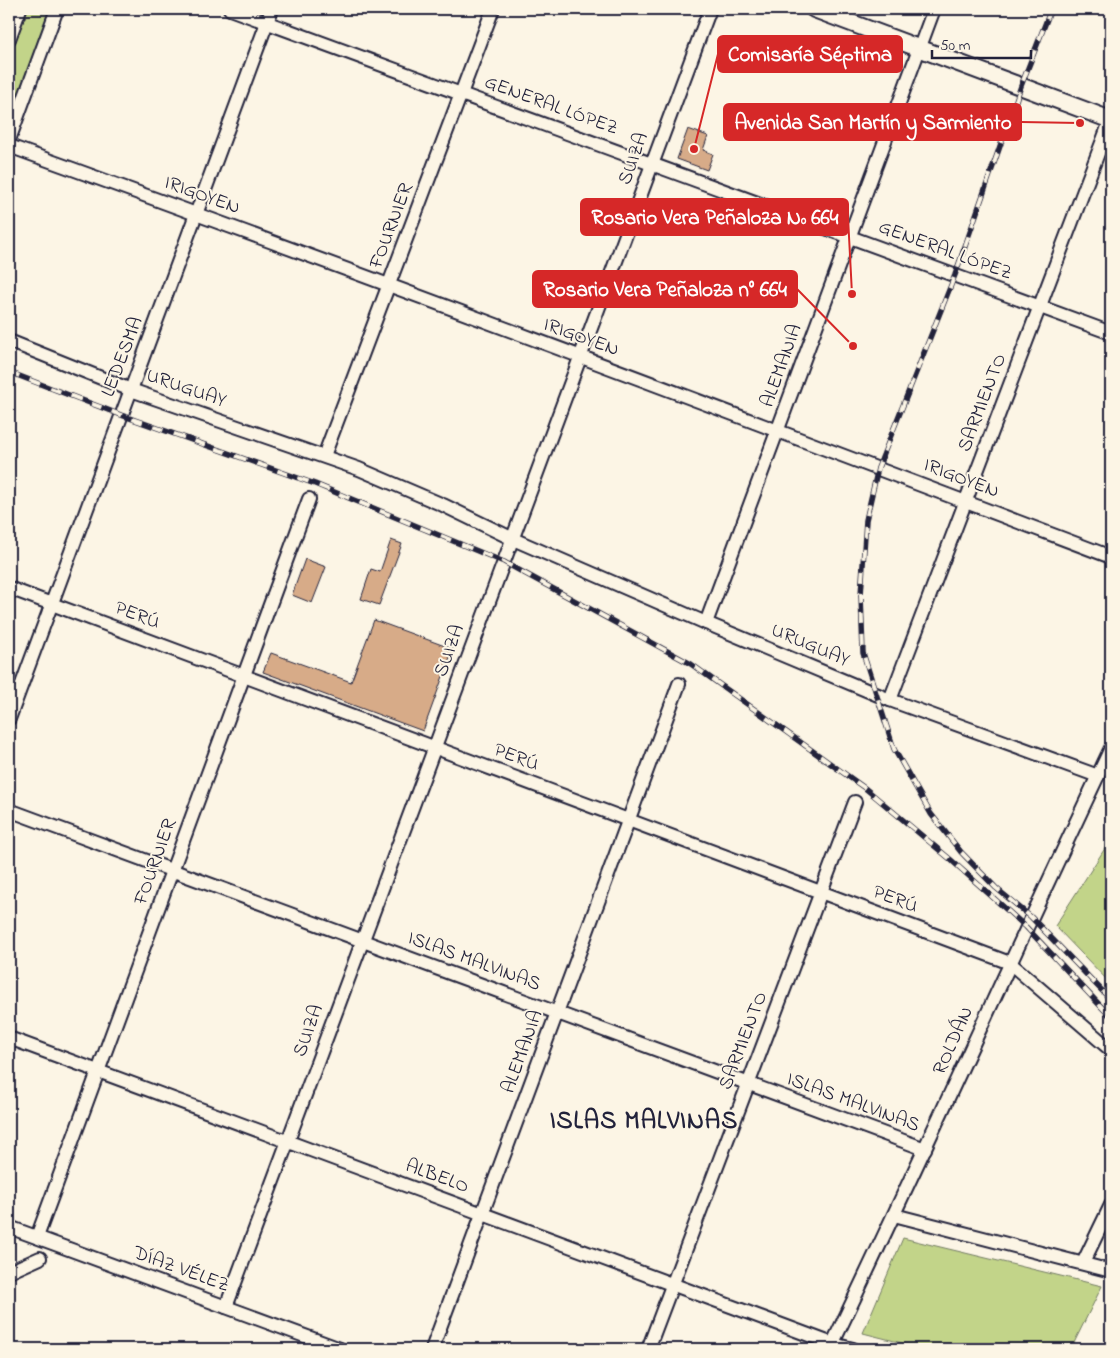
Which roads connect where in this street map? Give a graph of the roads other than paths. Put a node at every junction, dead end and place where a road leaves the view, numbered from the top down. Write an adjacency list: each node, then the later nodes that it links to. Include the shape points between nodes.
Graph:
1 (20, 9): 10 (street)
2 (57, 9): 14 (street)
3 (230, 9): 9 (street, GENERAL LÓPEZ)
4 (272, 9): 9 (street, LEDESMA)
5 (494, 9): 12 (street, FOURNIER)
6 (710, 9): 16 (street, SUIZA)
7 (814, 9): 11 (main road)
8 (934, 9): 11 (street, ALEMANIA)
9 (267, 22): 12 (street, GENERAL LÓPEZ); 17 (street, LEDESMA)
10 (9, 39)
11 (919, 48): 13 (main road); 18 (street, ALEMANIA)
12 (462, 93): 16 (street, GENERAL LÓPEZ); 19 (street, FOURNIER)
13 (1111, 120): 20 (street, SARMIENTO)
14 (9, 140)
15 (9, 146): 17 (street, IRIGOYEN)
16 (652, 163): 18 (street, GENERAL LÓPEZ); 23 (street, SUIZA)
17 (196, 213): 19 (street, IRIGOYEN); 24 (street, LEDESMA)
18 (850, 236): 20 (street, GENERAL LÓPEZ); 25 (street, ALEMANIA)
19 (389, 286): 23 (street, IRIGOYEN); 26 (street, FOURNIER)
20 (1040, 306): 21 (street, GENERAL LÓPEZ); 28 (street, SARMIENTO)
21 (1111, 333)
22 (9, 341): 24 (street, URUGUAY)
23 (580, 357): 25 (street, IRIGOYEN); 29 (street, SUIZA)
24 (131, 390): 26 (street, URUGUAY); 32 (street, LEDESMA)
25 (778, 431): 28 (street, IRIGOYEN); 33 (street, ALEMANIA)
26 (324, 456): 29 (street, URUGUAY, via 443,505)
27 (310, 499): 34 (street, FOURNIER)
28 (965, 501): 30 (street, IRIGOYEN); 36 (street, SARMIENTO)
29 (513, 539): 33 (street, URUGUAY); 38 (street, SUIZA)
30 (1111, 557)
31 (9, 588): 32 (street, PERÚ)
32 (51, 604): 34 (street, PERÚ); 37 (street, LEDESMA)
33 (706, 623): 36 (street, URUGUAY)
34 (244, 676): 38 (street, PERÚ); 44 (street, FOURNIER)
35 (679, 684): 43 (street, ALEMANIA)
36 (890, 700): 40 (street, URUGUAY)
37 (9, 719)
38 (434, 747): 43 (street, PERÚ); 46 (street, SUIZA)
39 (1111, 748): 40 (street, ROLDÁN)
40 (1098, 776): 47 (street, ROLDÁN)
41 (855, 802): 45 (street, SARMIENTO)
42 (9, 810): 44 (street, ISLAS MALVINAS)
43 (629, 820): 45 (street, PERÚ); 48 (street, ALEMANIA)
44 (172, 871): 46 (street, ISLAS MALVINAS); 51 (street, FOURNIER)
45 (821, 892): 47 (street, PERÚ); 52 (street, SARMIENTO)
46 (362, 941): 48 (street, ISLAS MALVINAS); 53 (street, SUIZA)
47 (1010, 963): 50 (street); 54 (street, ROLDÁN)
48 (557, 1013): 52 (street, ISLAS MALVINAS); 56 (street, ALEMANIA)
49 (9, 1038): 51 (street, ALBELO)
50 (1111, 1050)
51 (98, 1071): 53 (street, ALBELO); 59 (street, FOURNIER)
52 (748, 1084): 54 (street, ISLAS MALVINAS); 64 (street, SARMIENTO)
53 (287, 1141): 56 (street, ALBELO); 65 (street, SUIZA)
54 (925, 1149): 57 (street, ROLDÁN)
55 (1111, 1205): 61 (street)
56 (482, 1214): 64 (street, ALBELO); 68 (street, ALEMANIA)
57 (894, 1215): 61 (street); 66 (street, ROLDÁN)
58 (9, 1226): 59 (street, DÍAZ VÉLEZ)
59 (37, 1237): 65 (street, DÍAZ VÉLEZ)
60 (40, 1258): 63 (street)
61 (1083, 1264): 62 (street)
62 (1111, 1271)
63 (9, 1272)
64 (673, 1284): 66 (street, ALBELO); 69 (street, SARMIENTO)
65 (226, 1307): 67 (street, DÍAZ VÉLEZ)
66 (831, 1346): 70 (street, ALBELO)
67 (340, 1349)
68 (432, 1349)
69 (648, 1349)
70 (853, 1349)

